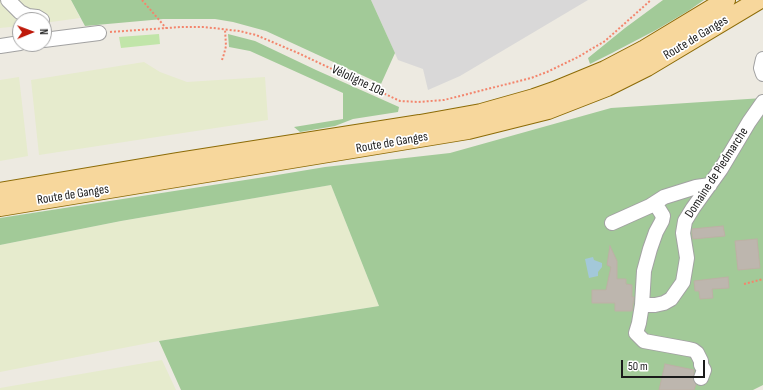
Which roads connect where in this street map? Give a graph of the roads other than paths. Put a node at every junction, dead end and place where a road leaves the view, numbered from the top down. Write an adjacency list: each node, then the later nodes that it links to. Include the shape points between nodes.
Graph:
1 (8, 0): 4 (street)
2 (726, 0): 13 (main road, Route de Ganges, via 605,70 534,98 482,113)
3 (759, 0): 15 (main road, Route de Ganges, via 647,67 607,87 548,110 468,130)
4 (20, 12)
5 (99, 33): 6 (street)
6 (52, 36)
7 (12, 44): 8 (street)
8 (0, 46)
9 (763, 59): 10 (street)
10 (763, 74)
11 (763, 102): 12 (street, Domaine de Piedmarche)
12 (710, 185): 14 (street, via 664,197); 17 (street, Domaine de Piedmarche, via 685,220 683,233 687,258 683,282 671,299 664,304)
13 (0, 191)
14 (655, 203): 16 (street); 17 (street, via 663,216 644,271)
15 (0, 207)
16 (612, 223)
17 (642, 304): 18 (street, via 636,333 644,341 693,350 697,353 704,370)
18 (701, 378)

